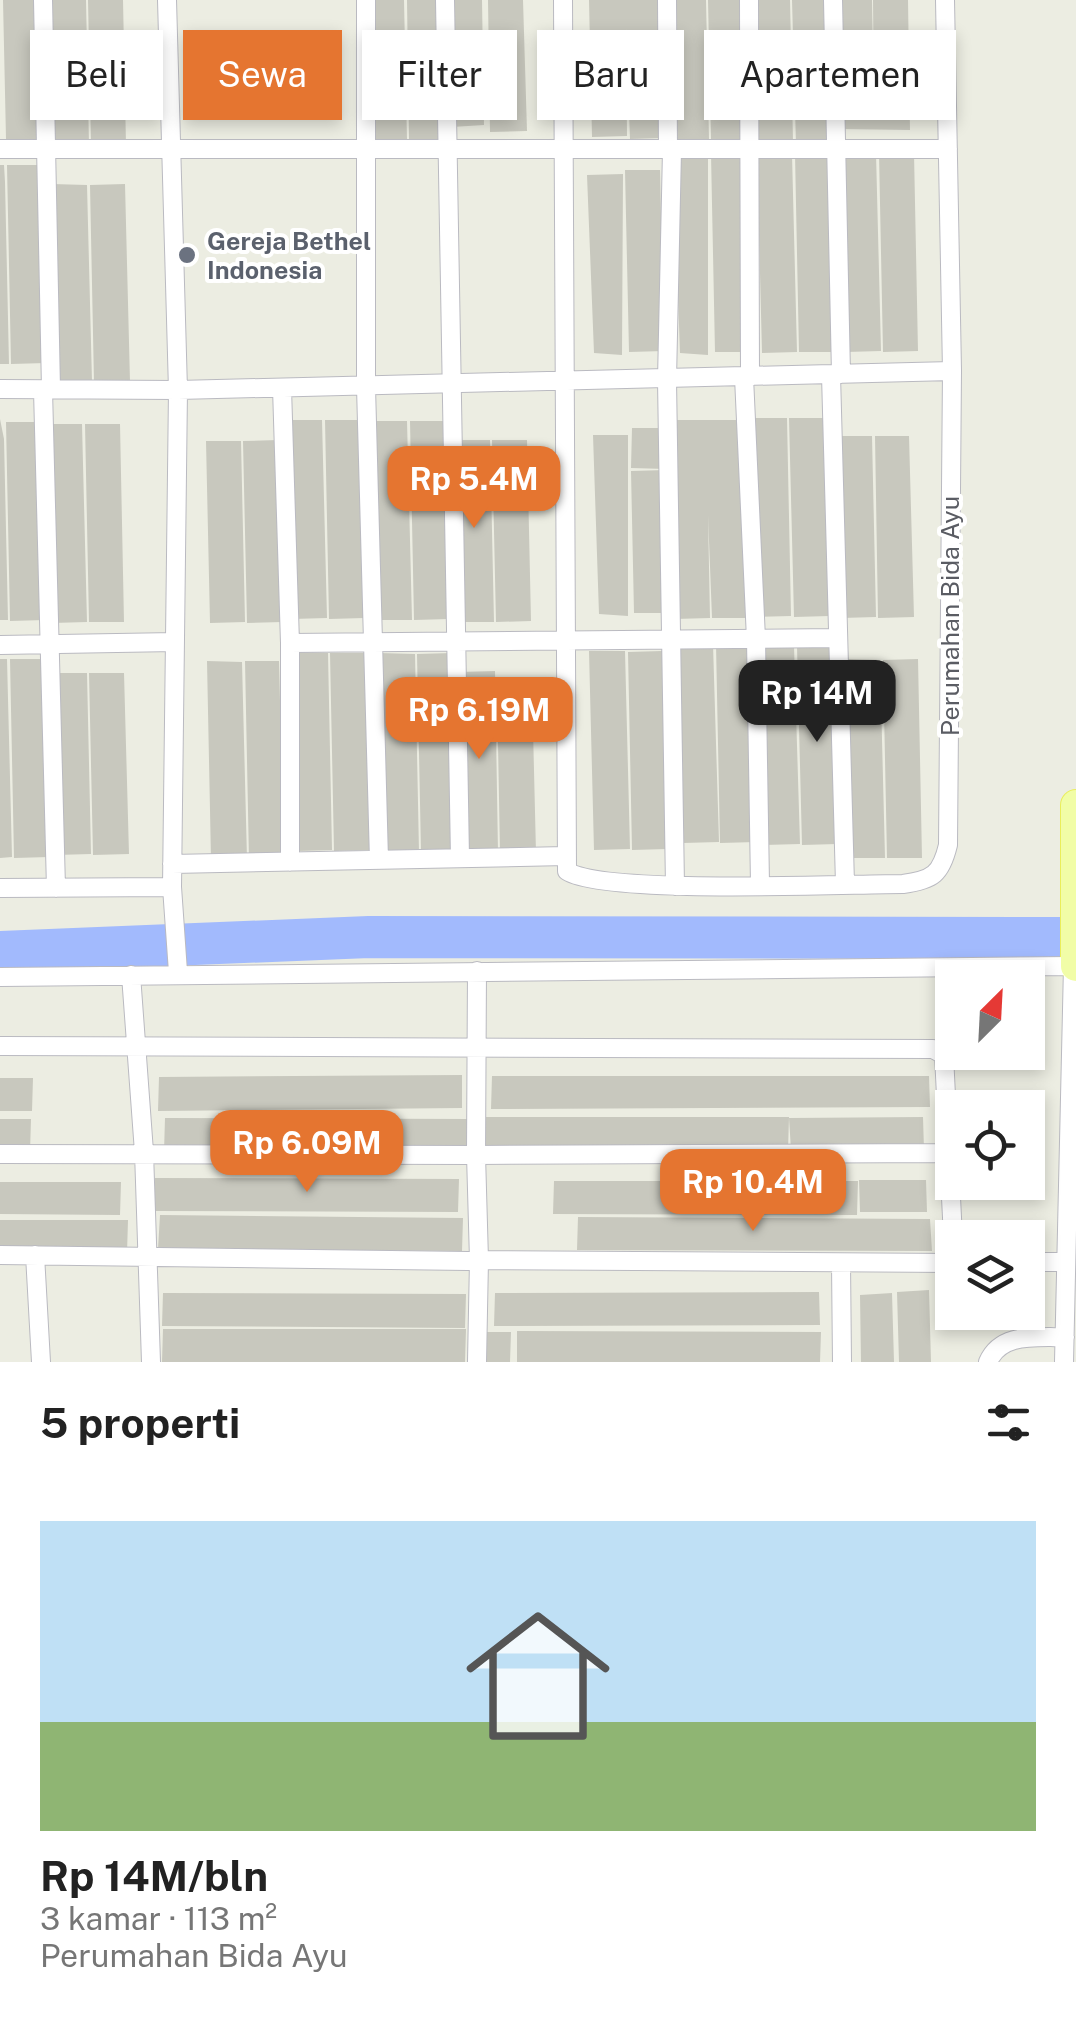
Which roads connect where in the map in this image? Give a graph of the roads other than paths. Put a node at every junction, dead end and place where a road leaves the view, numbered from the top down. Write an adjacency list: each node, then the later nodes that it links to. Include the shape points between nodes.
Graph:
1 (43, 0): 11 (street)
2 (166, 0): 10 (street)
3 (366, 0): 12 (street)
4 (445, 0): 13 (street)
5 (563, 0): 17 (street)
6 (667, 0): 18 (street)
7 (749, 0): 19 (street)
8 (833, 0): 14 (street)
9 (944, 0): 15 (street, Perumahan Bida Ayu)
10 (172, 146): 11 (street); 12 (street); 30 (street)
11 (48, 148): 16 (street); 29 (street)
12 (365, 148): 13 (street); 26 (street)
13 (451, 149): 17 (street); 25 (street)
14 (836, 149): 15 (street); 19 (street); 21 (street)
15 (948, 149): 20 (street, Perumahan Bida Ayu)
16 (0, 150)
17 (564, 150): 18 (street); 24 (street)
18 (670, 150): 19 (street); 23 (street)
19 (752, 150): 22 (street)
20 (952, 371): 21 (street); 48 (street, Perumahan Bida Ayu, via 948,845 930,881)
21 (836, 374): 22 (street); 31 (street)
22 (747, 377): 23 (street); 32 (street)
23 (667, 380): 24 (street); 33 (street)
24 (566, 382): 25 (street); 38 (street)
25 (452, 385): 26 (street); 37 (street)
26 (366, 386): 27 (street); 35 (street)
27 (282, 388): 30 (street); 36 (street)
28 (0, 389): 29 (street)
29 (47, 390): 30 (street); 39 (street)
30 (178, 390): 34 (street)
31 (838, 638): 32 (street); 48 (street)
32 (756, 639): 33 (street); 47 (street)
33 (672, 641): 38 (street); 49 (street)
34 (175, 642): 39 (street); 46 (street)
35 (370, 642): 36 (street); 37 (street); 44 (street)
36 (290, 643): 45 (street)
37 (456, 643): 38 (street); 43 (street)
38 (567, 643): 42 (street)
39 (47, 644): 40 (street); 52 (street)
40 (0, 645)
41 (1076, 806): 53 (main road)
42 (566, 856): 43 (street); 49 (street, Perumahan Bida Ayu, via 567,870 585,879)
43 (460, 858): 44 (street)
44 (379, 860): 45 (street)
45 (290, 862): 46 (street)
46 (172, 864): 50 (street)
47 (760, 884): 48 (street, Perumahan Bida Ayu); 49 (street, Perumahan Bida Ayu)
48 (845, 884)
49 (674, 886)
50 (172, 887): 52 (street); 54 (street)
51 (0, 888): 52 (street)
52 (56, 888)
53 (1075, 914): 55 (main road)
54 (176, 954): 56 (street); 57 (street)
55 (1074, 960): 56 (street); 72 (street)
56 (477, 972): 60 (street)
57 (130, 975): 58 (street); 59 (street)
58 (0, 977)
59 (136, 1043): 60 (street); 61 (street); 63 (street)
60 (477, 1044): 62 (street, via 933,1048 944,1055); 66 (street)
61 (0, 1046)
62 (946, 1090)
63 (144, 1152): 65 (street); 66 (street); 67 (street)
64 (935, 1153): 66 (street)
65 (0, 1154)
66 (476, 1155): 70 (street)
67 (147, 1254): 69 (street); 70 (street); 77 (street)
68 (0, 1255): 69 (street)
69 (35, 1255): 76 (street)
70 (478, 1260): 73 (street); 78 (street)
71 (1045, 1262): 72 (street)
72 (1065, 1262): 75 (street)
73 (841, 1263): 74 (street); 79 (street)
74 (935, 1263)
75 (1065, 1336): 80 (street, via 1013,1338); 81 (street)
76 (41, 1362)
77 (151, 1362)
78 (477, 1362)
79 (842, 1362)
80 (988, 1362)
81 (1064, 1362)

